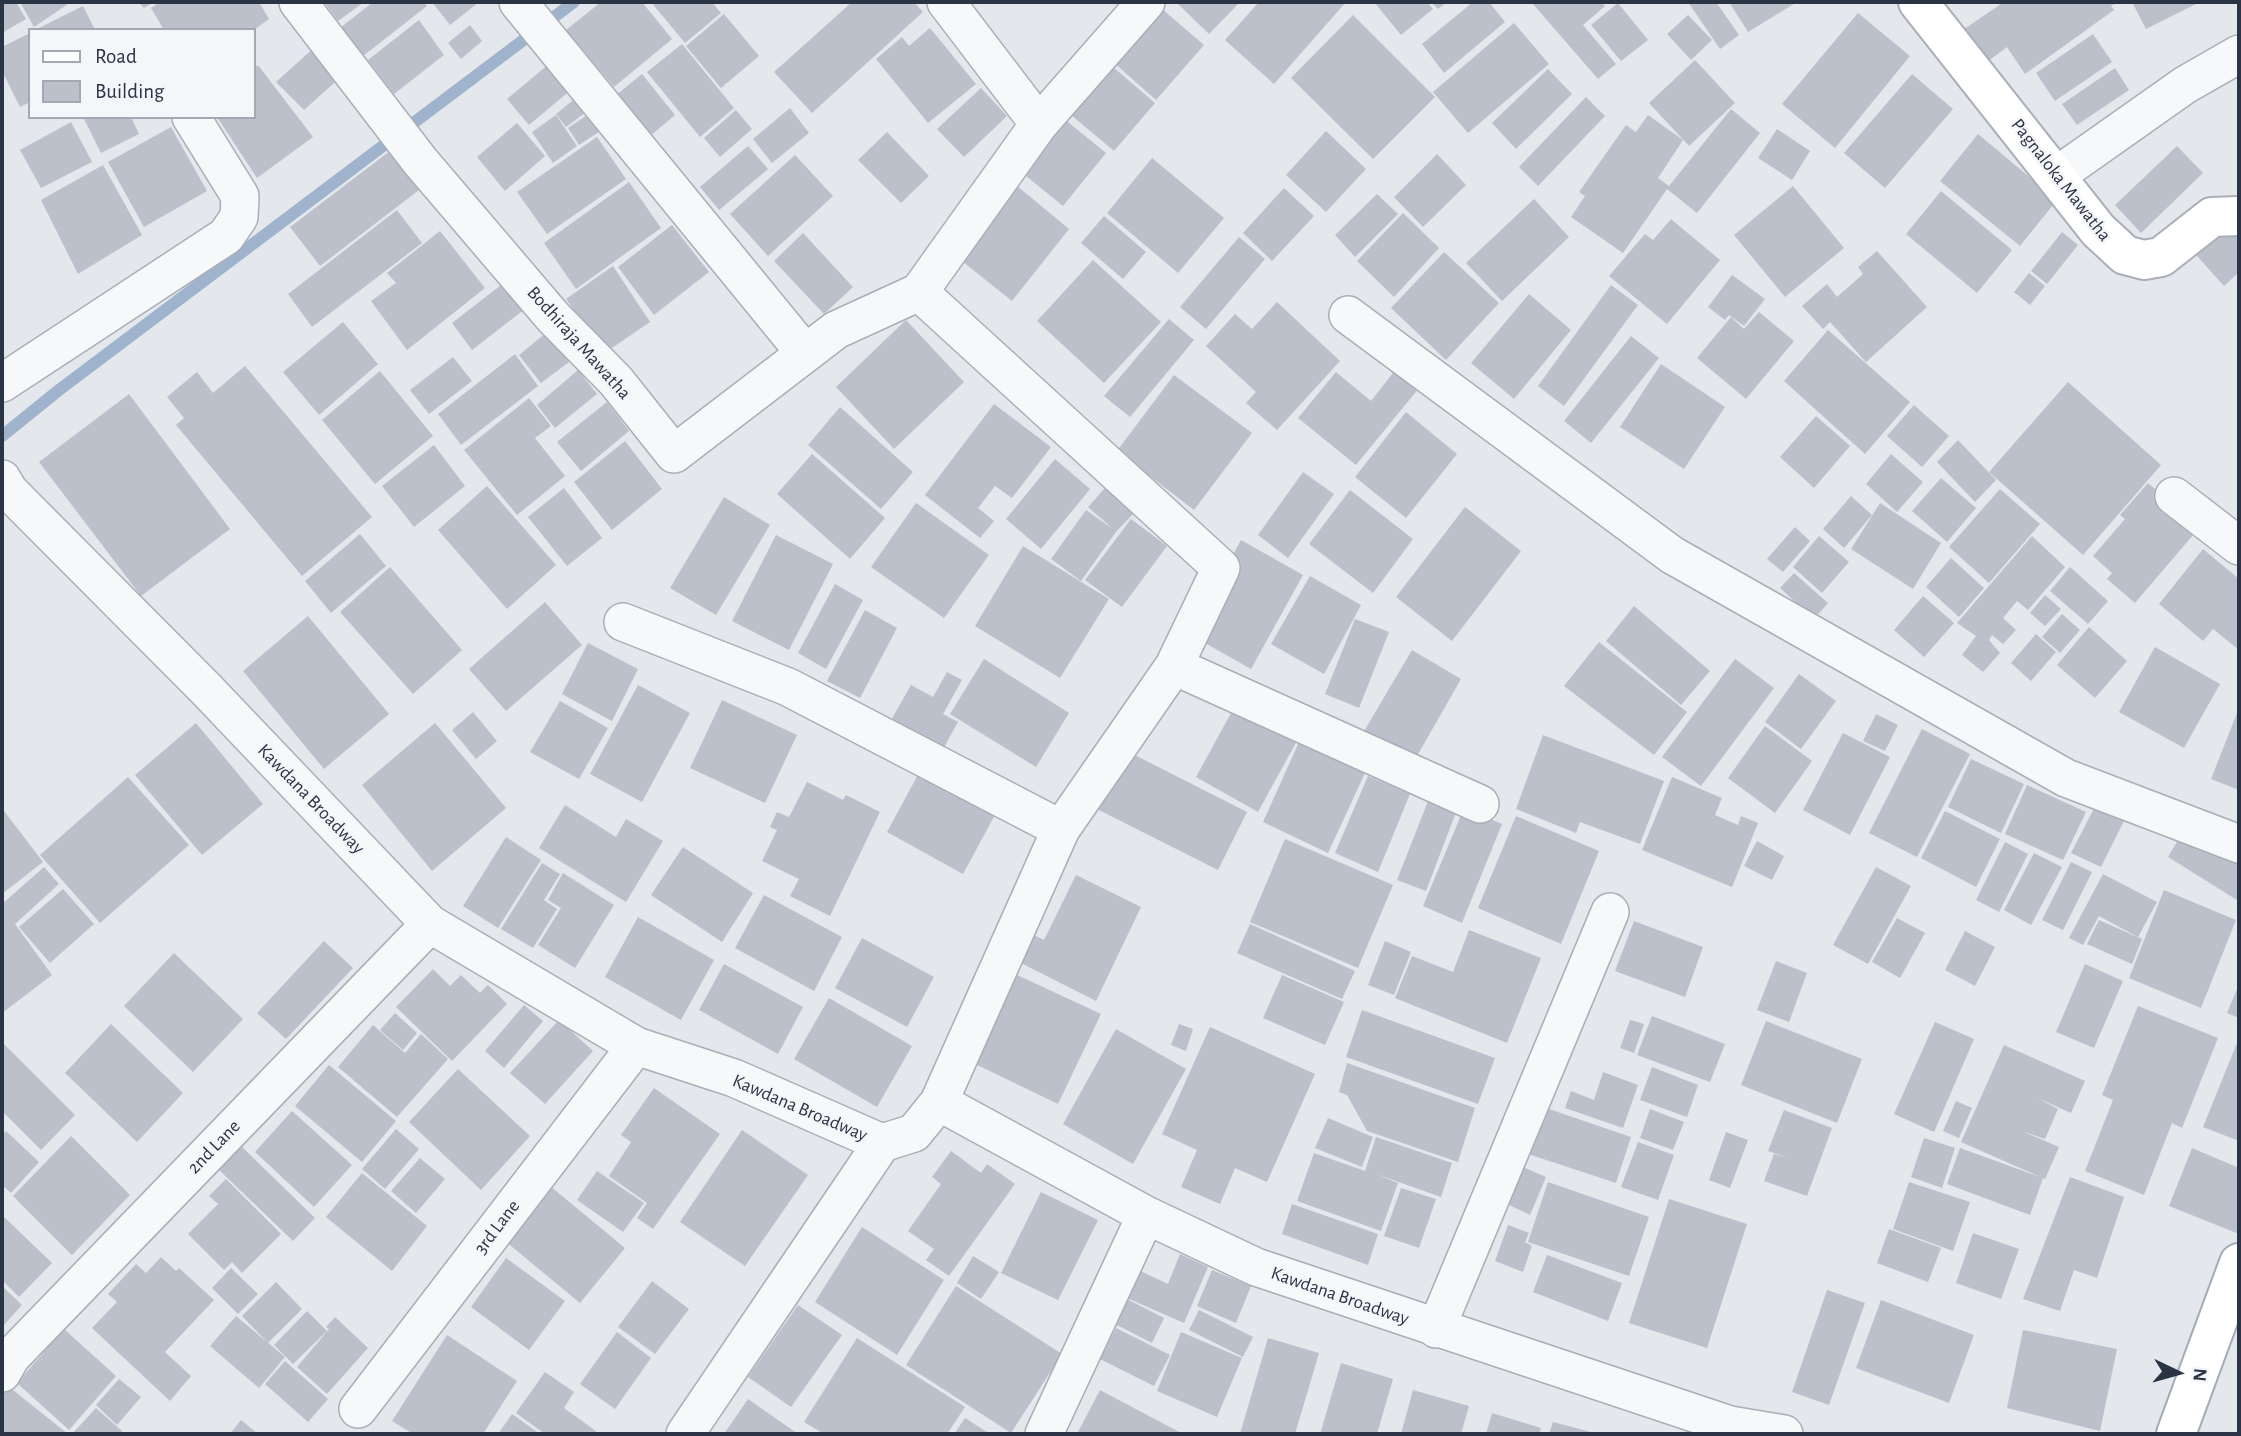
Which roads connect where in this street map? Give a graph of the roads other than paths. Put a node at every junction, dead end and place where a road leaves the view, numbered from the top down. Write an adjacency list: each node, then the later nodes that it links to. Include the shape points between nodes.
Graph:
1 (298, 2): 13 (street, Bodhiraja Mawatha, via 420,161 674,454)
2 (946, 2): 8 (street)
3 (1146, 2): 8 (street)
4 (1918, 2): 9 (street, Pagnaloka Mawatha)
5 (519, 3): 13 (street)
6 (2239, 54): 9 (street, via 2185,85)
7 (192, 119): 14 (street, via 240,196 239,217 226,236)
8 (1039, 124): 11 (street)
9 (2056, 176): 10 (street, Pagnaloka Mawatha, via 2112,245 2125,255 2144,260 2161,257 2212,217)
10 (2239, 216)
11 (919, 292): 13 (street, Bodhiraja Mawatha, via 836,330); 19 (street, via 1221,568)
12 (1348, 315): 22 (street, via 1672,555 2066,778)
13 (805, 353)
14 (2, 383)
15 (4, 489): 24 (street, Kawdana Broadway, via 206,689)
16 (2174, 496): 17 (street)
17 (2239, 546)
18 (623, 622): 21 (street, via 788,687)
19 (1174, 666): 20 (street); 21 (street)
20 (1480, 804)
21 (1061, 829): 26 (street)
22 (2239, 844)
23 (1610, 912): 31 (street)
24 (430, 924): 25 (street, Kawdana Broadway); 32 (street, 2nd Lane, via 10,1357)
25 (636, 1046): 27 (street, Kawdana Broadway, via 734,1078); 33 (street, 3rd Lane)
26 (939, 1102): 27 (street, Kawdana Broadway, via 914,1133); 28 (street, Kawdana Broadway)
27 (881, 1143): 34 (street)
28 (1146, 1215): 31 (street, Kawdana Broadway, via 1256,1267); 35 (street)
29 (2239, 1263): 30 (street)
30 (2232, 1303): 37 (street)
31 (1436, 1329): 36 (street, Kawdana Broadway, via 1730,1425)
32 (2, 1373)
33 (358, 1409)
34 (685, 1434)
35 (1044, 1434)
36 (1784, 1434)
37 (2176, 1434)

